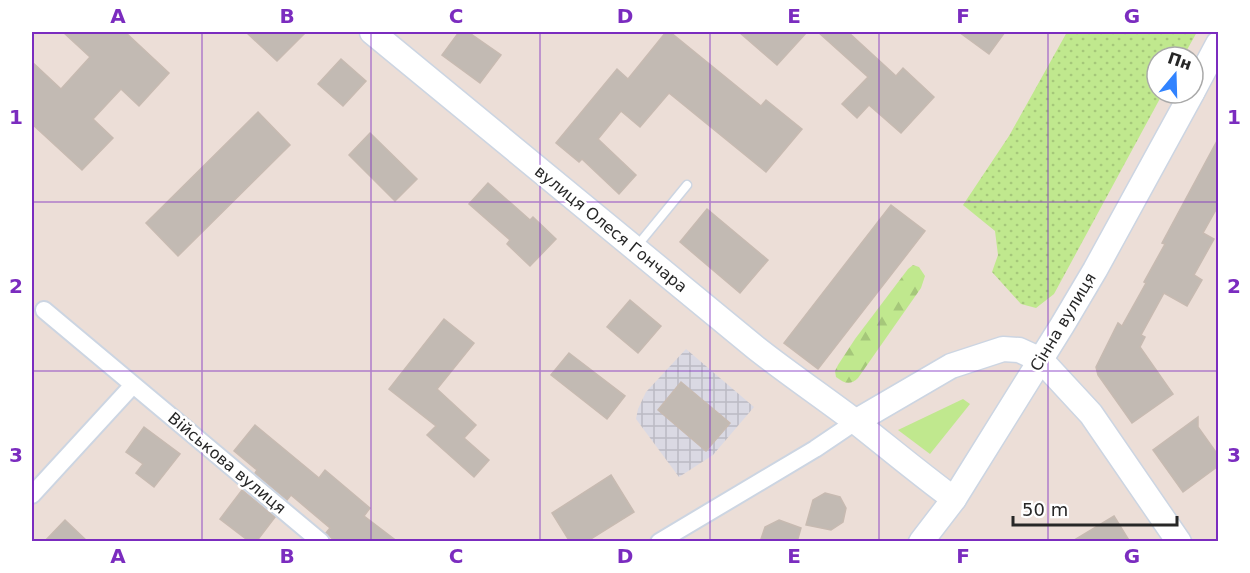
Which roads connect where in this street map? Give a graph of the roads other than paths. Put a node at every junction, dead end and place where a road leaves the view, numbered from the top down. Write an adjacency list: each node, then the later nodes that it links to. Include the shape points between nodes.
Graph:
1 (372, 32): 6 (main road, вулиця Олеся Гончара)
2 (1218, 44): 3 (main road, Сінна вулиця)
3 (1205, 68)
4 (1185, 105): 8 (main road, Сінна вулиця)
5 (687, 185): 6 (lane)
6 (634, 248): 10 (main road, вулиця Олеся Гончара, via 756,348)
7 (44, 310): 9 (street, Військова вулиця)
8 (1041, 360): 10 (main road, via 1019,350 1003,349 951,366); 12 (main road, Сінна вулиця); 16 (main road, via 1091,414)
9 (133, 385): 11 (street); 13 (street, Військова вулиця)
10 (855, 422): 12 (main road, вулиця Олеся Гончара); 14 (street)
11 (32, 495)
12 (954, 499): 15 (main road, Сінна вулиця)
13 (321, 542)
14 (659, 542)
15 (921, 542)
16 (1179, 542)

